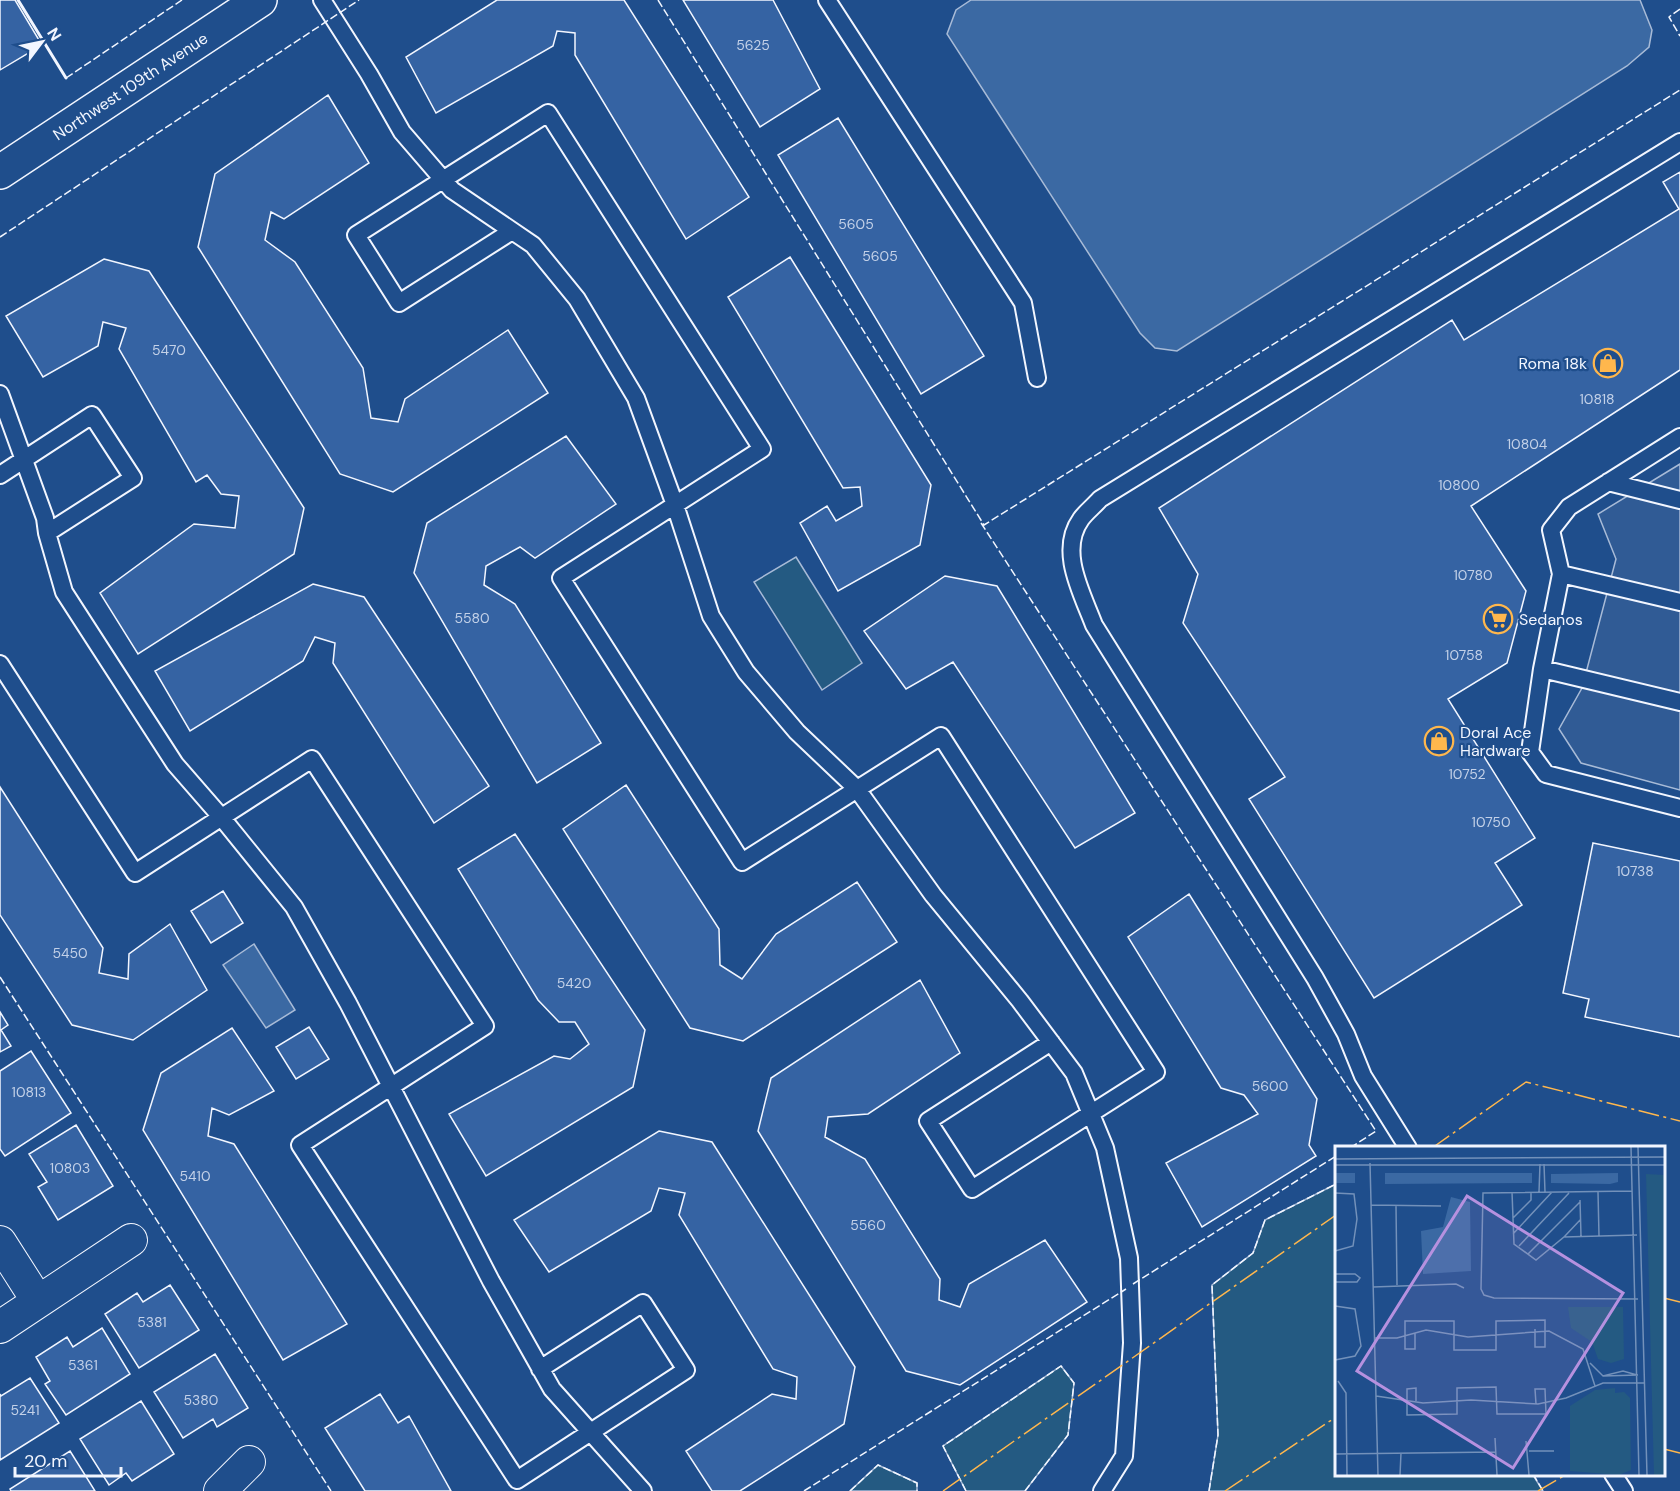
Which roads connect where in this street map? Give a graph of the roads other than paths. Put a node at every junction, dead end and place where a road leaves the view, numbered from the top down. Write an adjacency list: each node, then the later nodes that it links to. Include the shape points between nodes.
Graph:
1 (260, 0): 5 (street, Northwest 109th Avenue)
2 (322, 0): 6 (lane, via 402,132)
3 (827, 0): 8 (lane, via 1023,303)
4 (1680, 142): 28 (lane, via 1100,499 1080,520 1069,547 1094,625 1315,978 1346,1034 1363,1076)
5 (0, 172)
6 (443, 180): 7 (lane); 7 (lane, via 356,235 399,303); 15 (lane, via 548,113 762,449)
7 (512, 231): 15 (lane, via 533,244 577,299 636,398)
8 (1036, 378)
9 (0, 394): 11 (lane)
10 (1680, 437): 13 (lane)
11 (24, 459): 12 (lane); 16 (lane); 16 (lane, via 92,416 132,478)
12 (0, 475)
13 (1608, 482): 14 (lane); 17 (lane, via 1569,507 1551,530)
14 (1680, 500)
15 (675, 505): 22 (lane, via 711,616 746,672 797,732); 22 (lane, via 561,578 742,862)
16 (47, 533): 24 (lane, via 64,592 175,764)
17 (1561, 574): 18 (lane); 20 (lane)
18 (1680, 602)
19 (0, 664): 24 (lane, via 135,873)
20 (1542, 669): 21 (lane); 23 (lane, via 1530,752 1546,774)
21 (1680, 702)
22 (857, 789): 25 (lane, via 933,895); 27 (lane, via 941,736 1156,1072)
23 (1680, 808)
24 (222, 818): 26 (lane, via 294,907); 26 (lane, via 312,759 485,1026)
25 (1051, 1042): 27 (lane, via 1074,1072); 27 (lane, via 928,1121 972,1189)
26 (390, 1087): 33 (lane); 34 (lane, via 300,1145 517,1480)
27 (1091, 1113): 39 (lane, via 1105,1148 1130,1258 1132,1343 1124,1456)
28 (1407, 1146)
29 (131, 1240): 31 (street)
30 (0, 1242): 31 (street)
31 (37, 1300): 32 (street)
32 (0, 1327)
33 (540, 1369): 34 (lane, via 552,1389); 34 (lane, via 643,1303 687,1370)
34 (590, 1432): 38 (lane)
35 (249, 1462): 37 (street)
36 (1614, 1476): 40 (lane)
37 (220, 1491)
38 (643, 1491)
39 (1102, 1491)
40 (1624, 1491)

